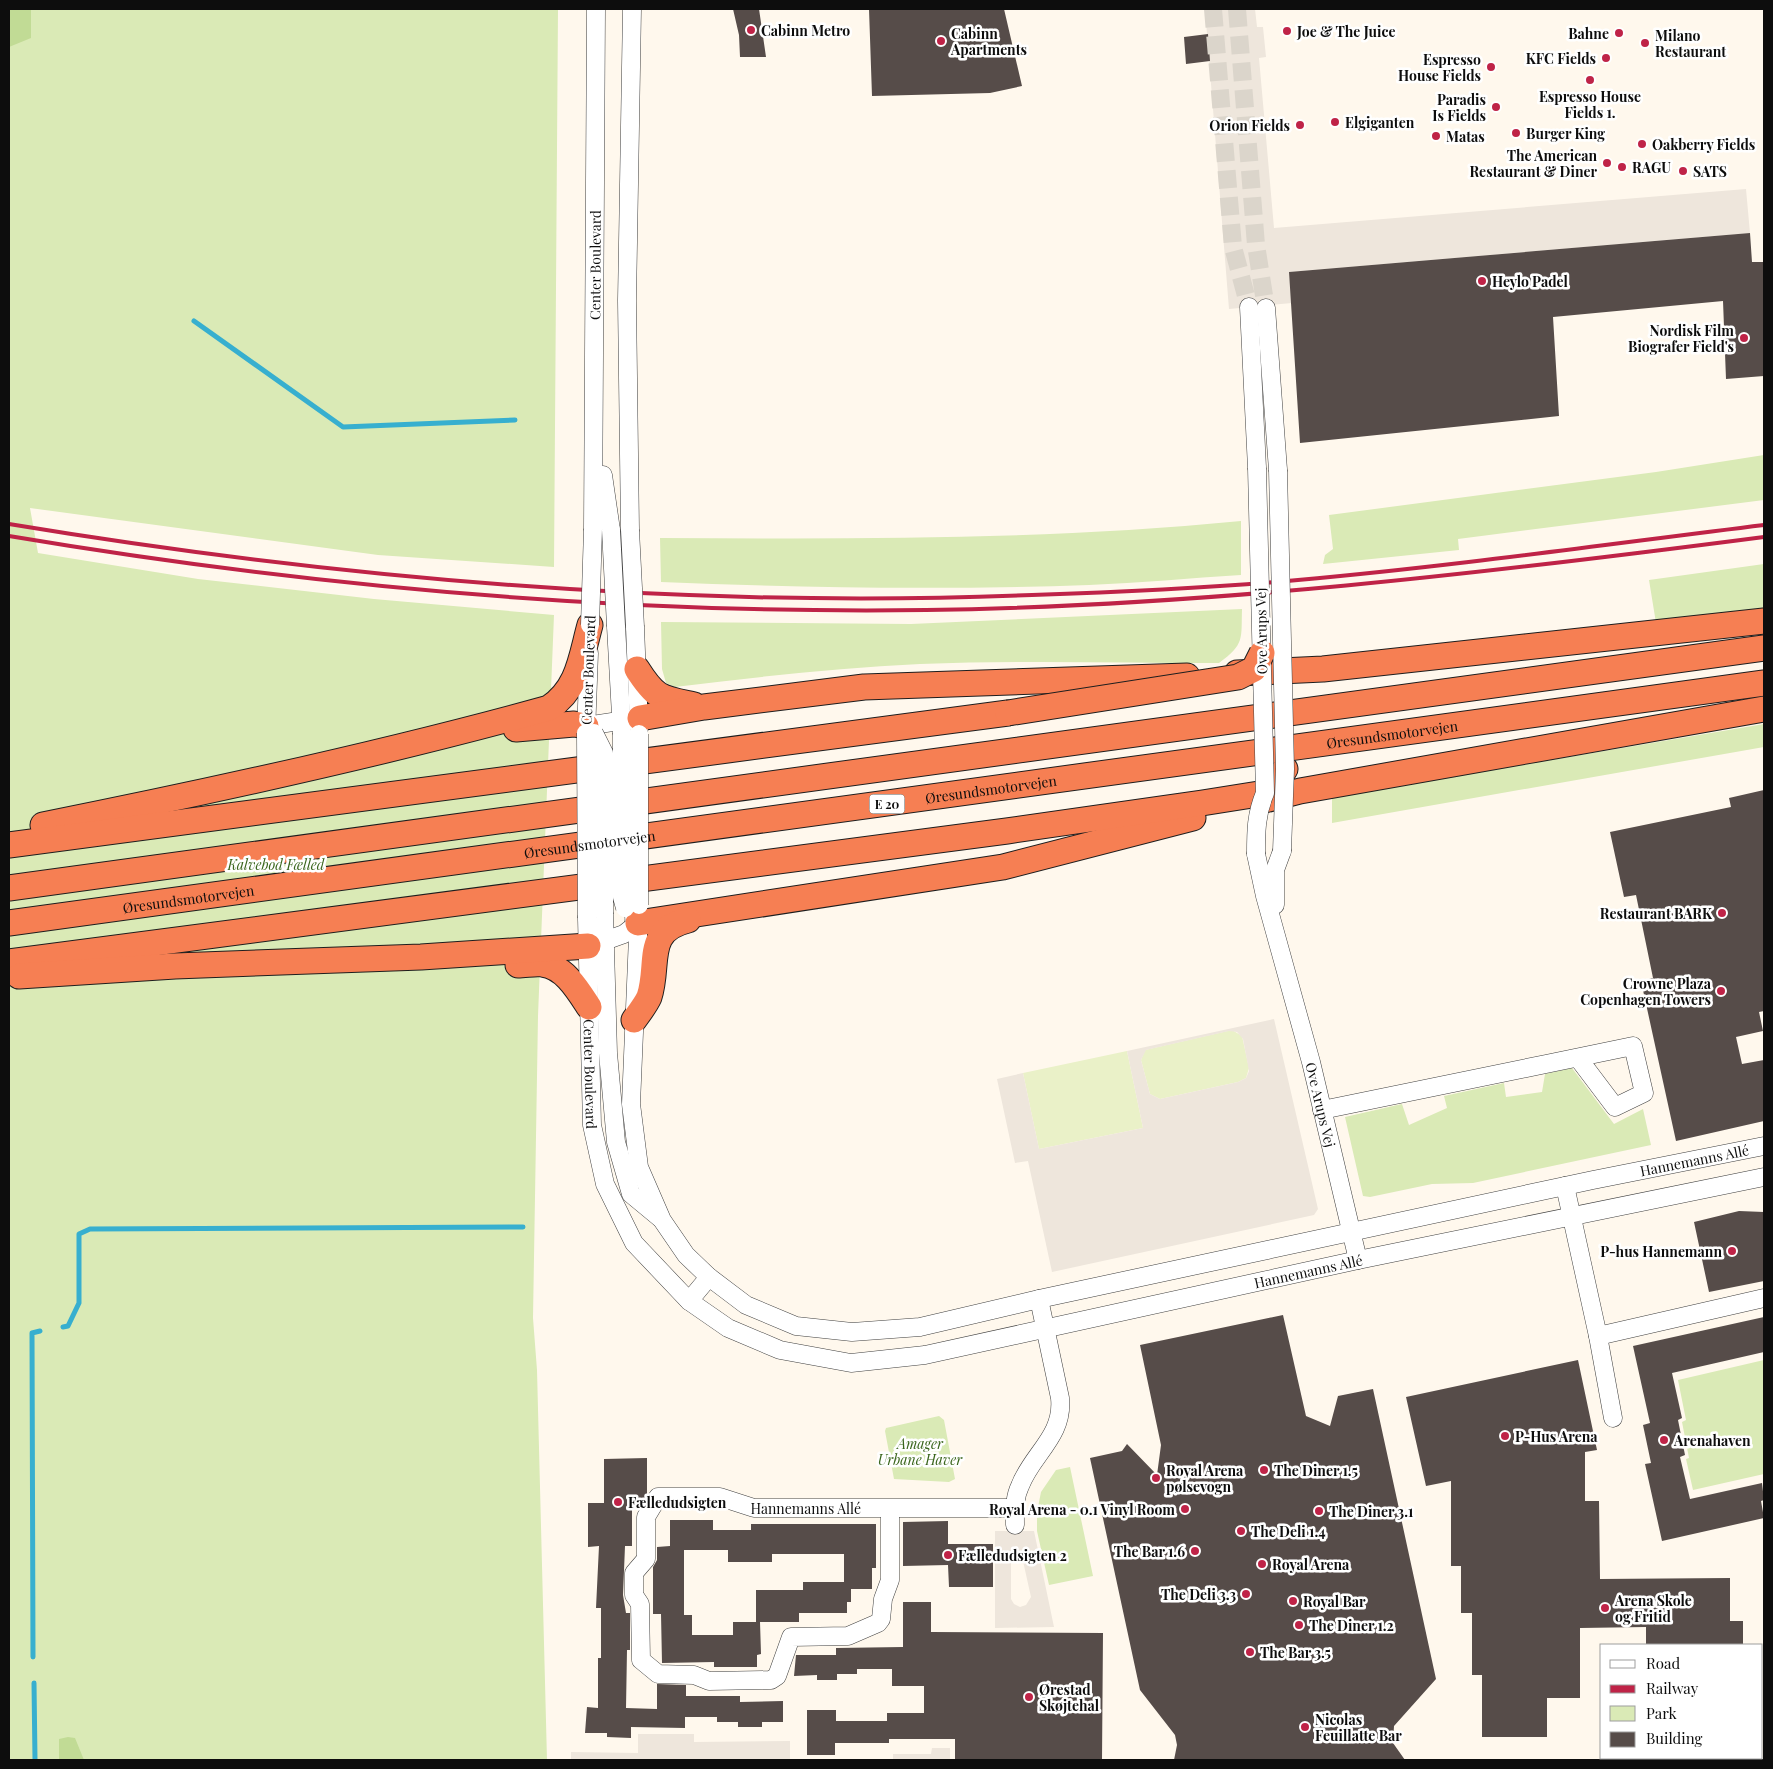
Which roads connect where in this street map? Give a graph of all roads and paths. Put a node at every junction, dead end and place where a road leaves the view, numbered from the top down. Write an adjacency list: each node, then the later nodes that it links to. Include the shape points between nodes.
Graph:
1 (596, 9): 5 (street, Center Boulevard)
2 (632, 9): 10 (street, bridge, via 627,301 630,530)
3 (1249, 307): 9 (street, Ove Arups Vej, bridge)
4 (1266, 308): 17 (street, Ove Arups Vej, bridge, via 1278,470)
5 (595, 422): 7 (street, Center Boulevard, bridge); 14 (street, bridge, via 611,530 616,626)
6 (1764, 621): 12 (highway, via 1323,669 864,687)
7 (590, 626): 15 (street, Center Boulevard); 16 (highway, via 574,681 563,699 550,708)
8 (1764, 648): 21 (highway)
9 (1262, 653): 18 (street, Ove Arups Vej, bridge); 20 (highway, bridge, via 1254,669 1238,677 1008,713)
10 (637, 669): 12 (highway, via 650,690 664,698); 14 (street)
11 (1764, 683): 24 (highway, Øresundsmotorvejen / E 20)
12 (704, 707): 14 (highway)
13 (1764, 709): 22 (highway, via 1300,791 1003,867)
14 (631, 726): 15 (street); 23 (street, bridge)
15 (588, 731): 16 (highway, via 574,724); 25 (street, Center Boulevard, bridge, via 586,918); 25 (street, bridge, via 604,753 604,914)
16 (453, 734): 19 (highway, via 163,801)
17 (1285, 769): 18 (highway); 26 (street, Ove Arups Vej, bridge, via 1282,851 1275,870 1274,888)
18 (1265, 793): 26 (street, Ove Arups Vej, bridge, via 1255,825 1256,854); 27 (highway, via 1007,831)
19 (9, 832)
20 (9, 845)
21 (9, 888)
22 (735, 908): 23 (highway); 31 (highway, via 684,921 666,930 656,944 649,997)
23 (634, 912): 25 (street, via 624,934); 31 (street)
24 (9, 923)
25 (597, 944): 28 (highway); 30 (street, Center Boulevard); 38 (street, via 616,1142 632,1194)
26 (1280, 950): 33 (street, Ove Arups Vej)
27 (9, 962)
28 (284, 964): 29 (highway, via 175,966); 30 (highway, via 366,975 542,964 556,968 573,984)
29 (9, 976)
30 (589, 1007): 44 (street, Center Boulevard, via 592,1124 605,1184 634,1243)
31 (634, 1020): 38 (street, via 631,1117 639,1168)
32 (1578, 1058): 33 (street)
33 (1322, 1110): 39 (street, Ove Arups Vej)
34 (1764, 1146): 36 (street, Hannemanns Allé)
35 (1764, 1177): 37 (street, Hannemanns Allé)
36 (1565, 1186): 37 (street); 39 (street, Hannemanns Allé)
37 (1572, 1216): 40 (street, Hannemanns Allé); 46 (street)
38 (662, 1220): 41 (street, via 686,1255)
39 (1351, 1232): 40 (street, Ove Arups Vej); 42 (street, Hannemanns Allé)
40 (1358, 1260): 45 (street, Hannemanns Allé)
41 (709, 1277): 42 (street, Hannemanns Allé, via 746,1305 796,1326 852,1332 920,1327); 44 (street)
42 (1039, 1298): 45 (street, Hannemanns Allé)
43 (1764, 1298): 46 (street)
44 (688, 1301): 45 (street, Hannemanns Allé, via 728,1328 780,1350 851,1363 925,1355)
45 (1046, 1328): 48 (street, Hannemanns Allé, via 1060,1398 1060,1414 1053,1436 1020,1485 1015,1516)
46 (1598, 1336): 47 (street)
47 (1613, 1418)
48 (890, 1508): 48 (street, Hannemanns Allé, via 754,1508 727,1498 658,1497 646,1517 646,1559 634,1573 634,1595 640,1604 641,1660 658,1674 694,1674 708,1681 773,1679 791,1637 848,1636 862,1632 880,1621 890,1580)

